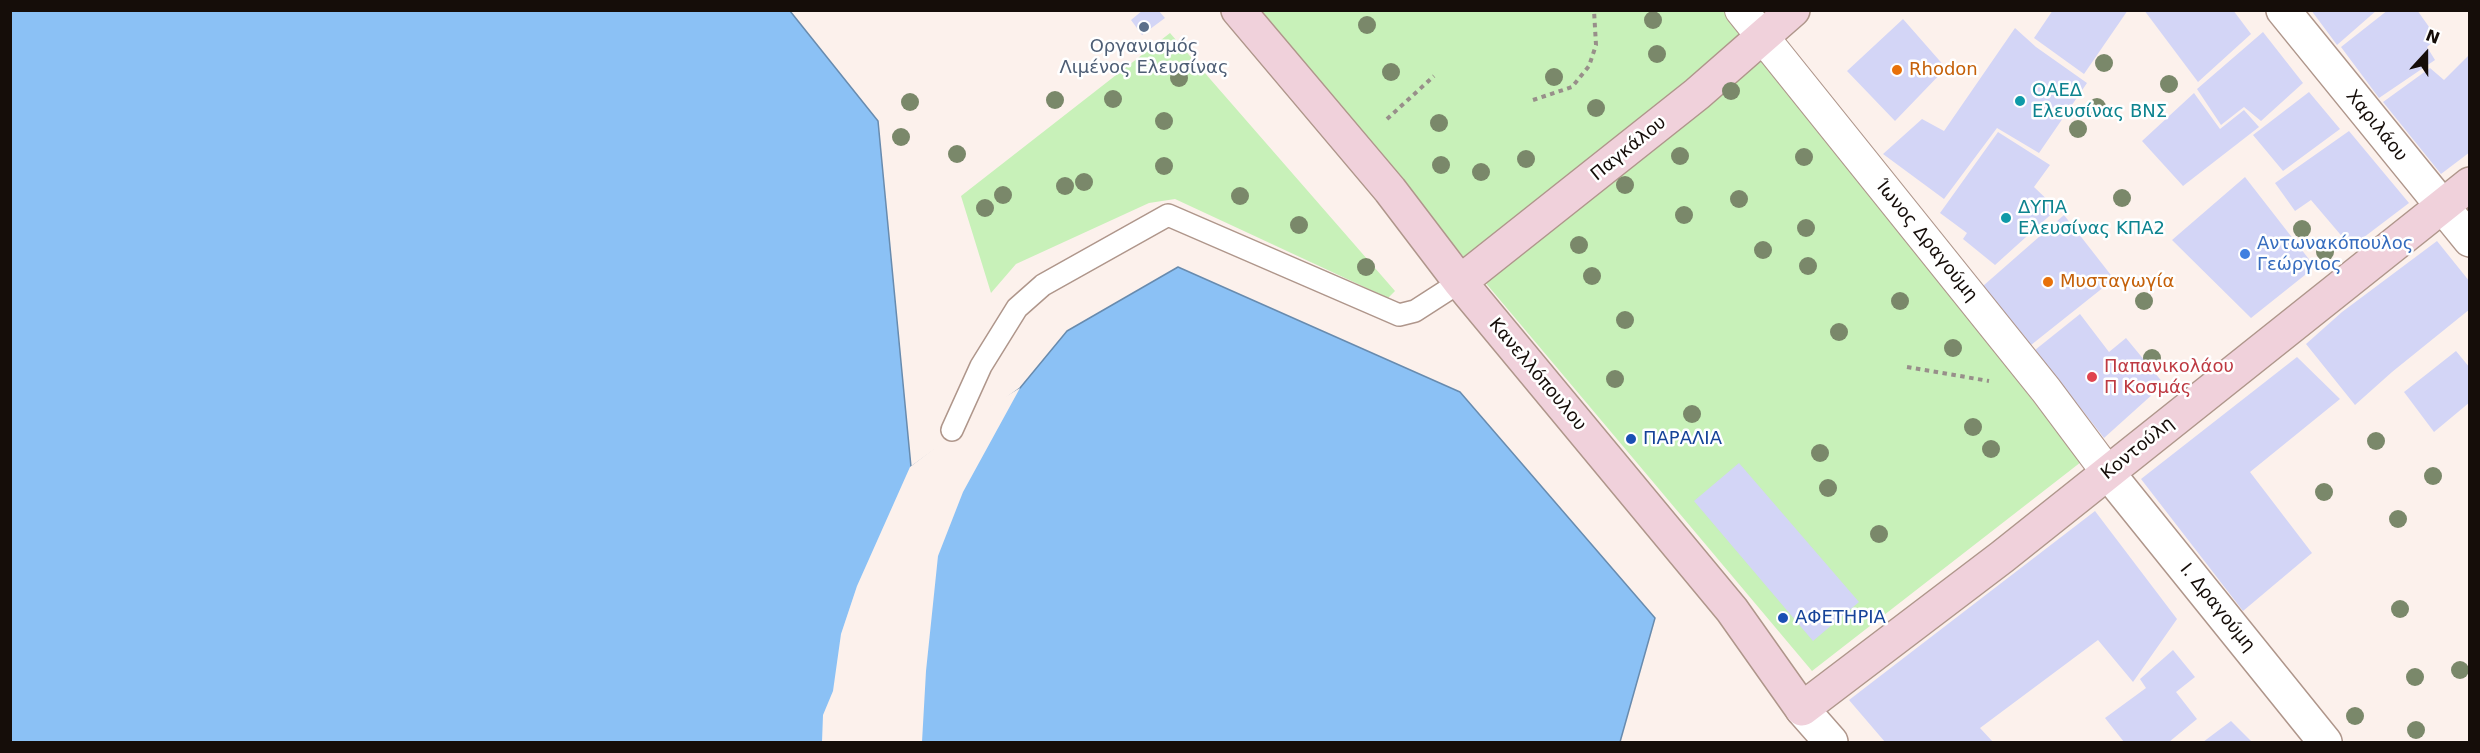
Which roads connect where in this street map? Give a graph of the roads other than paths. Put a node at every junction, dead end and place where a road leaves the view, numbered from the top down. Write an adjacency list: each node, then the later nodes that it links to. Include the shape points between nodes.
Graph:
1 (1238, 10): 9 (main road, Κανελλόπουλου, via 1390,190)
2 (1741, 10): 5 (street, Ίωνος Δραγούμη)
3 (1793, 10): 5 (main road, Παγκάλου)
4 (2283, 10): 7 (street, Χαριλάου)
5 (1762, 37): 9 (main road, Παγκάλου, via 1697,94); 11 (street, Ίωνος Δραγούμη, via 2046,390)
6 (2469, 184): 7 (main road, Κοντούλη)
7 (2441, 206): 8 (street, Χαριλάου); 11 (main road, Κοντούλη)
8 (2469, 240)
9 (1460, 282): 10 (lane, via 1415,311 1399,315 1168,215 1043,285 1017,308 981,366); 12 (main road, Κανελλόπουλου, via 1732,610)
10 (952, 430)
11 (2108, 473): 12 (main road, Κοντούλη); 14 (street, Ι. Δραγούμη)
12 (1802, 709): 13 (street, Κανελλόπουλου)
13 (1831, 742)
14 (2325, 742)

